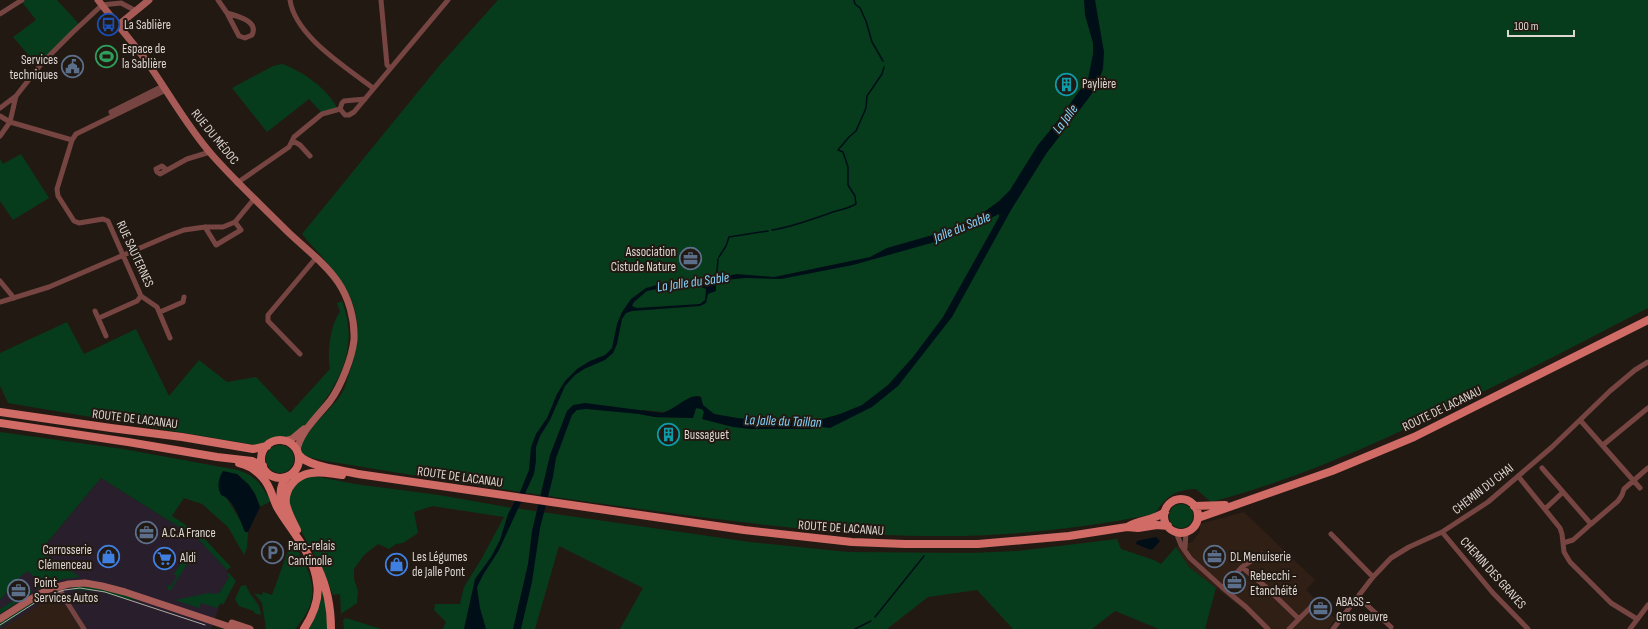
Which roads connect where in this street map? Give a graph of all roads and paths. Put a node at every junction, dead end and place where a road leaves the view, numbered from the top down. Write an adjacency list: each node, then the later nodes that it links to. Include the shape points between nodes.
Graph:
1 (22, 0): 11 (street)
2 (93, 0): 8 (street, RUE DU MÉDOC)
3 (149, 0): 9 (street)
4 (218, 0): 10 (street)
5 (290, 0): 15 (street, via 296,18 314,42)
6 (381, 0): 13 (street, via 387,65)
7 (448, 0): 13 (street)
8 (100, 4): 9 (street, via 121,3); 12 (street, RUE DU MÉDOC); 16 (street, via 42,63)
9 (136, 11): 12 (street)
10 (227, 13): 10 (street, via 239,36 245,38 252,35 254,31 251,23)
11 (0, 14)
12 (118, 25): 14 (street, RUE DU MÉDOC)
13 (390, 68): 15 (street)
14 (164, 88): 23 (street, via 111,112 113,116 76,134); 25 (street, RUE DU MÉDOC)
15 (373, 88): 17 (street)
16 (16, 96): 18 (street); 21 (street)
17 (365, 99): 19 (street, via 344,101); 19 (street, via 352,114 345,115)
18 (0, 108)
19 (340, 109): 24 (street, via 322,114 294,137)
20 (0, 116): 21 (street)
21 (10, 122): 22 (street); 23 (street)
22 (0, 136)
23 (72, 140): 32 (street, RUE SAUTERNES, via 57,189 58,196 74,221 79,223 103,218 108,222)
24 (293, 142): 26 (street, via 300,145); 28 (street)
25 (210, 152): 27 (street, via 187,159); 28 (street, RUE DU MÉDOC)
26 (310, 156)
27 (167, 170)
28 (238, 183): 29 (street, RUE DU MÉDOC)
29 (254, 199): 30 (street); 33 (street, RUE DU MÉDOC)
30 (235, 222): 31 (street, via 223,227); 31 (street, via 241,230 216,245)
31 (205, 228): 32 (street, via 184,230)
32 (123, 255): 35 (street, RUE SAUTERNES); 37 (street, via 49,287)
33 (316, 258): 45 (street, via 267,318); 51 (street, RUE DU MÉDOC, via 344,291 351,313 354,340 338,389)
34 (0, 281): 37 (street)
35 (141, 296): 40 (street, RUE SAUTERNES); 41 (street, via 137,301)
36 (184, 297): 40 (street, via 183,302)
37 (14, 298): 38 (street)
38 (0, 302)
39 (95, 311): 41 (street)
40 (160, 312): 44 (street, RUE SAUTERNES)
41 (98, 318): 43 (street)
42 (1648, 320): 69 (main road, ROUTE DE LACANAU, via 1414,437 1332,471)
43 (106, 336)
44 (170, 338)
45 (300, 354)
46 (1648, 362): 49 (street, CHEMIN DU CHAI, via 1616,386)
47 (1648, 408): 53 (street)
48 (0, 412): 54 (main road, ROUTE DE LACANAU, via 253,449)
49 (1580, 420): 53 (street); 64 (street, CHEMIN DU CHAI)
50 (0, 423): 56 (main road, ROUTE DE LACANAU)
51 (309, 426): 52 (street, RUE DU MÉDOC, via 295,437); 55 (street, RUE DU MÉDOC, via 299,443)
52 (284, 441): 54 (main road, via 272,442); 55 (main road, via 290,443)
53 (1603, 444): 66 (street)
54 (267, 446): 57 (main road, via 262,455)
55 (298, 453): 60 (main road, via 298,466); 61 (main road, ROUTE DE LACANAU, via 306,462)
56 (217, 457): 57 (main road, ROUTE DE LACANAU, via 252,461); 73 (main road, via 243,464 258,472 266,482)
57 (263, 466): 62 (main road)
58 (1542, 468): 68 (street)
59 (1648, 468): 66 (street)
60 (295, 471): 63 (main road, ROUTE DE LACANAU, via 306,468); 65 (main road)
61 (358, 474): 63 (main road, ROUTE DE LACANAU); 77 (main road, ROUTE DE LACANAU, via 782,535 891,544 1027,541)
62 (270, 475): 65 (main road); 73 (main road)
63 (345, 475): 78 (main road, via 312,473 300,476 292,484 286,504)
64 (1518, 476): 71 (street); 81 (street, CHEMIN DU CHAI, via 1488,502)
65 (287, 477): 78 (main road, via 280,488 281,502)
66 (1633, 480): 67 (street); 75 (street, via 1624,489 1622,496)
67 (1640, 488)
68 (1563, 492): 71 (street); 75 (street)
69 (1239, 503): 70 (main road); 74 (main road)
70 (1194, 506): 72 (main road, via 1186,500 1178,500 1171,502); 74 (main road)
71 (1545, 509): 83 (street, via 1560,528)
72 (1165, 512): 76 (main road, via 1164,517); 77 (main road)
73 (282, 516): 102 (main road, via 316,573 316,604)
74 (1198, 518): 80 (main road, via 1195,525)
75 (1591, 524): 83 (street, via 1573,540)
76 (1168, 526): 77 (main road); 79 (main road)
77 (1127, 527)
78 (297, 530): 94 (main road, via 322,575)
79 (1176, 532): 80 (main road); 84 (street, via 1181,545)
80 (1186, 532): 84 (street)
81 (1442, 532): 87 (street, CHEMIN DU CHAI, via 1391,558); 108 (street, CHEMIN DES GRAVES, via 1493,593)
82 (1331, 534): 87 (street)
83 (1562, 543): 97 (street, via 1570,562 1611,603)
84 (1185, 548): 89 (street, via 1190,558)
85 (1277, 560): 86 (street, via 1262,554)
86 (1242, 567): 89 (street); 96 (street)
87 (1373, 577): 91 (street, CHEMIN DU CHAI)
88 (59, 586): 90 (street, via 91,584); 95 (street, via 39,594); 99 (street)
89 (1223, 588): 105 (street)
90 (125, 592): 100 (street); 101 (street, via 163,600)
91 (1358, 597): 98 (street); 107 (street, CHEMIN DU CHAI)
92 (1316, 602): 96 (street)
93 (1648, 605): 97 (street)
94 (330, 611): 103 (main road); 104 (street)
95 (0, 619)
96 (1299, 619): 106 (street)
97 (1637, 619): 109 (street)
98 (1391, 627)
99 (84, 629)
100 (236, 629)
101 (250, 629)
102 (304, 629)
103 (331, 629)
104 (336, 629)
105 (1268, 629)
106 (1289, 629)
107 (1333, 629)
108 (1528, 629)
109 (1630, 629)

